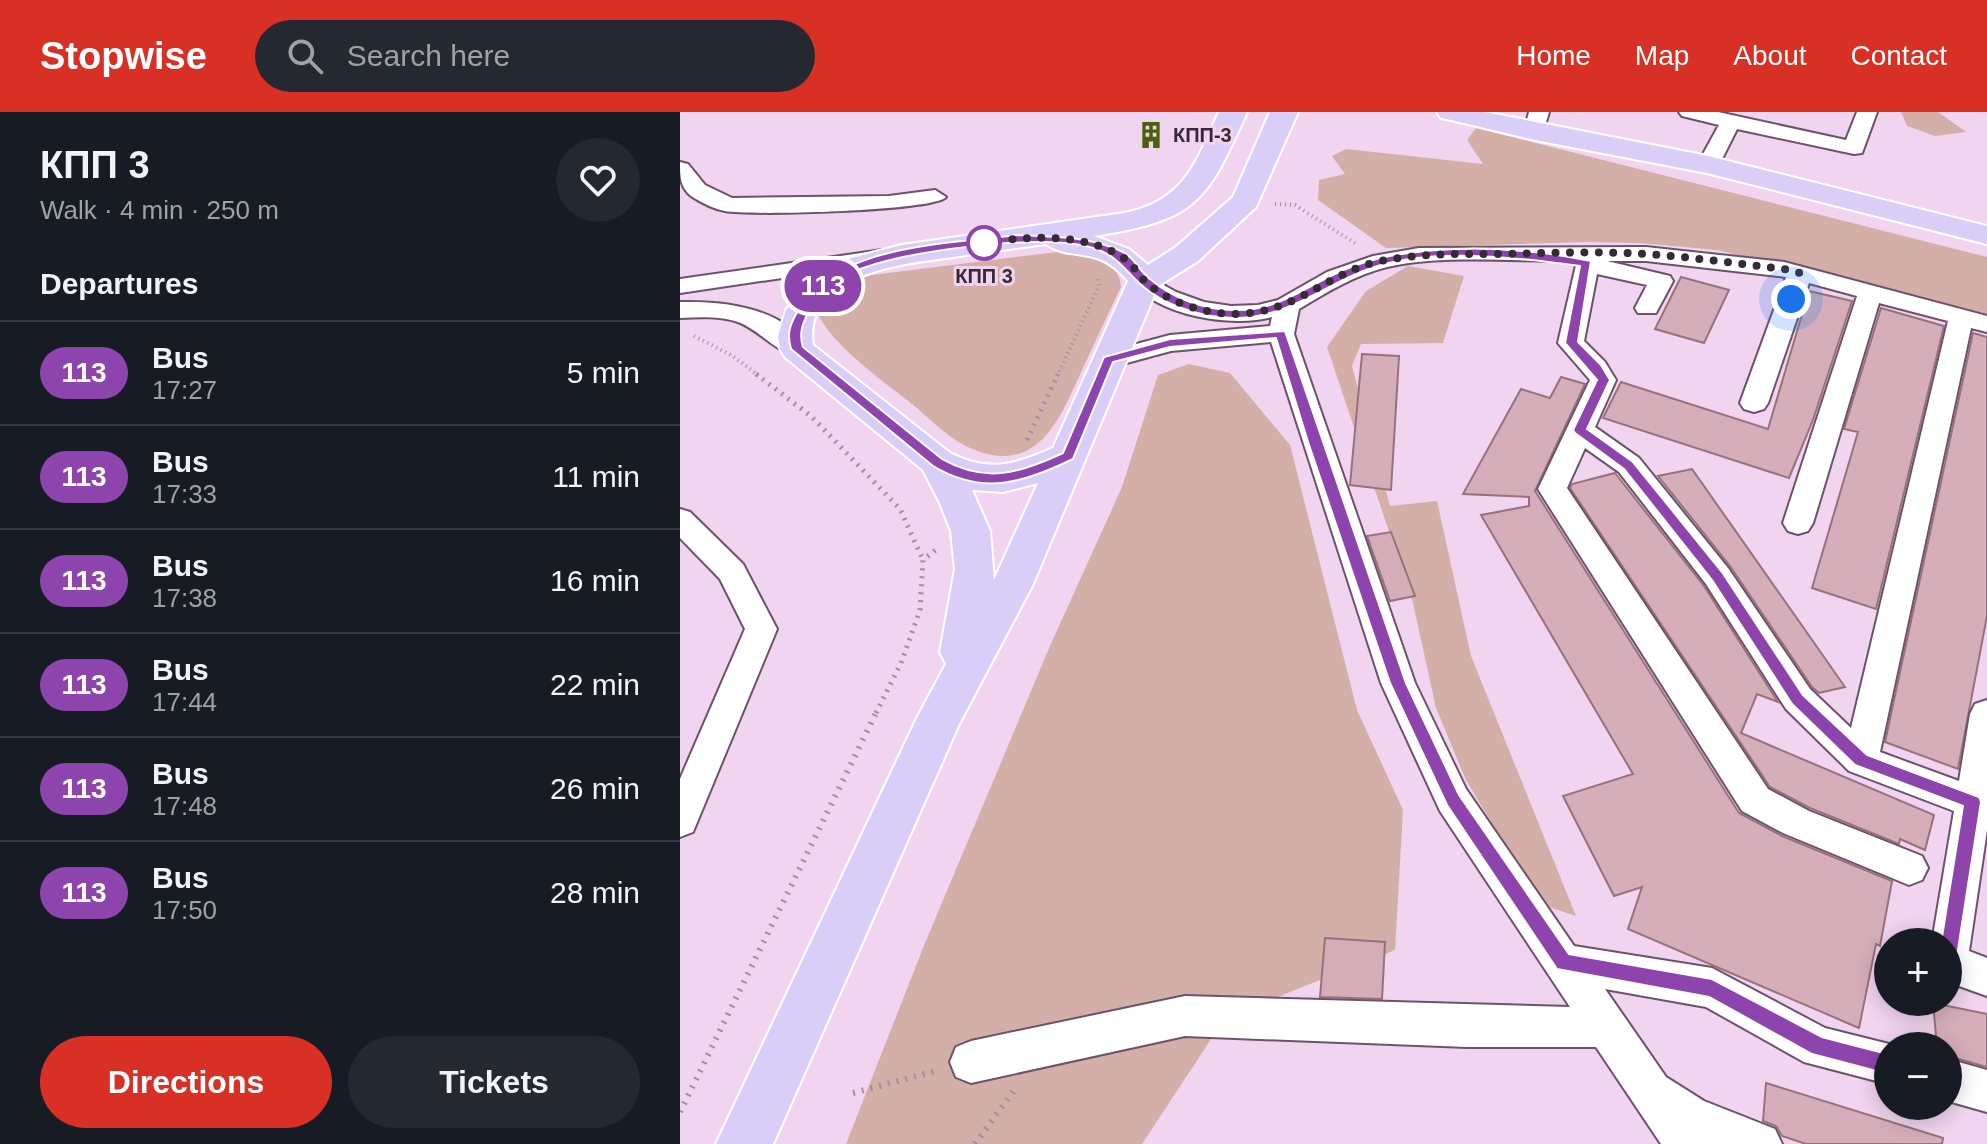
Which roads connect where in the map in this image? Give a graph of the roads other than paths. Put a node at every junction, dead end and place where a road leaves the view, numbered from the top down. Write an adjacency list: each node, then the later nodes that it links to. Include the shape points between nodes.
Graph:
1 (1233, 112): 12 (main road, via 1193,193 1169,209 1131,221)
2 (1284, 112): 17 (main road, via 1246,201 1187,254)
3 (1451, 112): 7 (main road)
4 (1689, 112): 6 (street)
5 (1867, 112): 6 (street, via 1854,148)
6 (1731, 121): 8 (street)
7 (1537, 122): 8 (main road)
8 (1708, 165): 11 (main road)
9 (680, 169): 10 (street, via 697,190 728,205 889,203)
10 (935, 197)
11 (1987, 235)
12 (1018, 238): 14 (main road); 17 (main road, via 1084,242 1106,249 1125,258)
13 (1510, 253): 15 (street); 16 (street, via 1646,254); 21 (street, via 1381,261 1336,277)
14 (901, 255): 18 (street); 24 (main road, via 857,266 826,283 796,326)
15 (1587, 264): 20 (street, via 1661,281); 27 (street, via 1571,343 1603,380)
16 (1800, 273): 19 (street); 26 (street)
17 (1144, 281): 21 (street, via 1167,297 1209,311); 25 (main road)
18 (680, 286)
19 (1870, 293): 22 (street); 31 (street)
20 (1647, 308)
21 (1284, 320): 25 (street); 39 (street, via 1315,442 1398,683 1453,800)
22 (1974, 321): 34 (street)
23 (683, 322): 24 (street, via 721,309 746,314)
24 (797, 349): 29 (main road)
25 (1108, 360): 28 (main road)
26 (1754, 403)
27 (1580, 430): 34 (street, via 1629,465 1717,576 1798,699); 37 (street, via 1552,489 1755,800)
28 (1069, 456): 29 (main road, via 1007,479 972,478); 33 (main road, via 1013,584)
29 (937, 462): 33 (main road, via 973,542 972,608)
30 (680, 520): 36 (street, via 732,572 761,629)
31 (1798, 523)
32 (1987, 714): 35 (street)
33 (939, 718): 48 (main road)
34 (1861, 760): 35 (street)
35 (1972, 802): 38 (street)
36 (680, 821)
37 (1909, 868)
38 (1953, 928)
39 (1564, 963): 42 (street); 43 (street, via 1712,988 1819,1047)
40 (1962, 968): 41 (street)
41 (1987, 977)
42 (1605, 1022): 44 (street, via 1592,1028 1484,1027 1185,1016); 46 (street)
43 (1874, 1060)
44 (971, 1062)
45 (1962, 1084): 47 (street)
46 (1651, 1090): 49 (street); 50 (street, via 1690,1117)
47 (1987, 1091)
48 (744, 1144)
49 (1686, 1144)
50 (1760, 1144)

